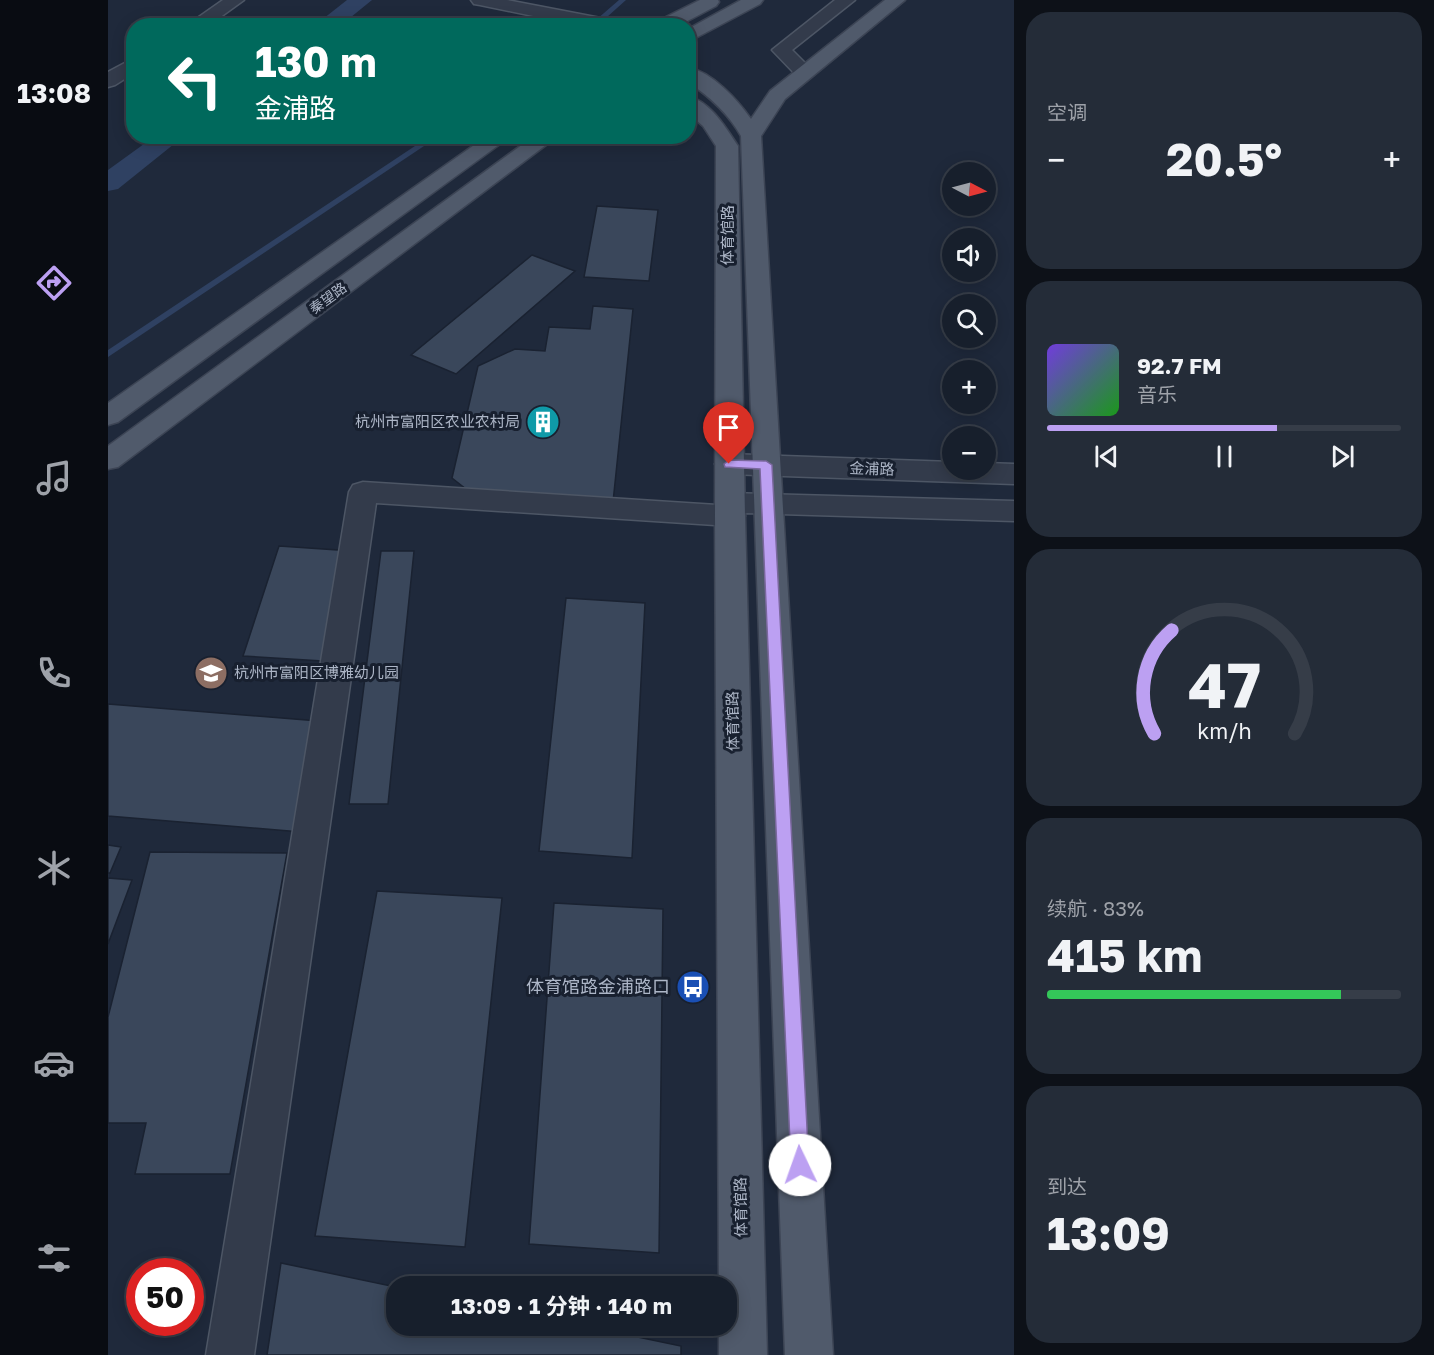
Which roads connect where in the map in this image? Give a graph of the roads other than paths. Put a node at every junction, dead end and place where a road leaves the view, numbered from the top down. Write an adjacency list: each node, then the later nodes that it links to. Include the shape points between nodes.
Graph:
1 (235, 0): 7 (street)
2 (480, 0): 8 (street)
3 (715, 0): 9 (main road)
4 (754, 0): 10 (main road)
5 (846, 0): 12 (street, via 781,50)
6 (896, 0): 12 (main road)
7 (207, 18)
8 (573, 18)
9 (679, 18)
10 (696, 33)
11 (126, 69): 14 (street)
12 (804, 72): 16 (main road, via 777,95)
13 (696, 79): 16 (main road, 体育馆路, via 742,118)
14 (108, 81)
15 (696, 109): 16 (main road)
16 (739, 141): 21 (main road, 体育馆路); 22 (main road, 体育馆路)
17 (490, 144): 19 (main road, 秦望路)
18 (537, 144): 20 (main road, 秦望路)
19 (108, 416)
20 (108, 460)
21 (729, 464): 22 (street, 金浦路); 25 (main road, 体育馆路)
22 (766, 465): 23 (street, 金浦路); 24 (main road, 体育馆路)
23 (1014, 474)
24 (768, 504): 25 (street); 26 (street); 29 (main road, 体育馆路)
25 (730, 509): 27 (street, via 363,492); 28 (main road, 体育馆路)
26 (1014, 511)
27 (230, 1355)
28 (743, 1355)
29 (809, 1355)

